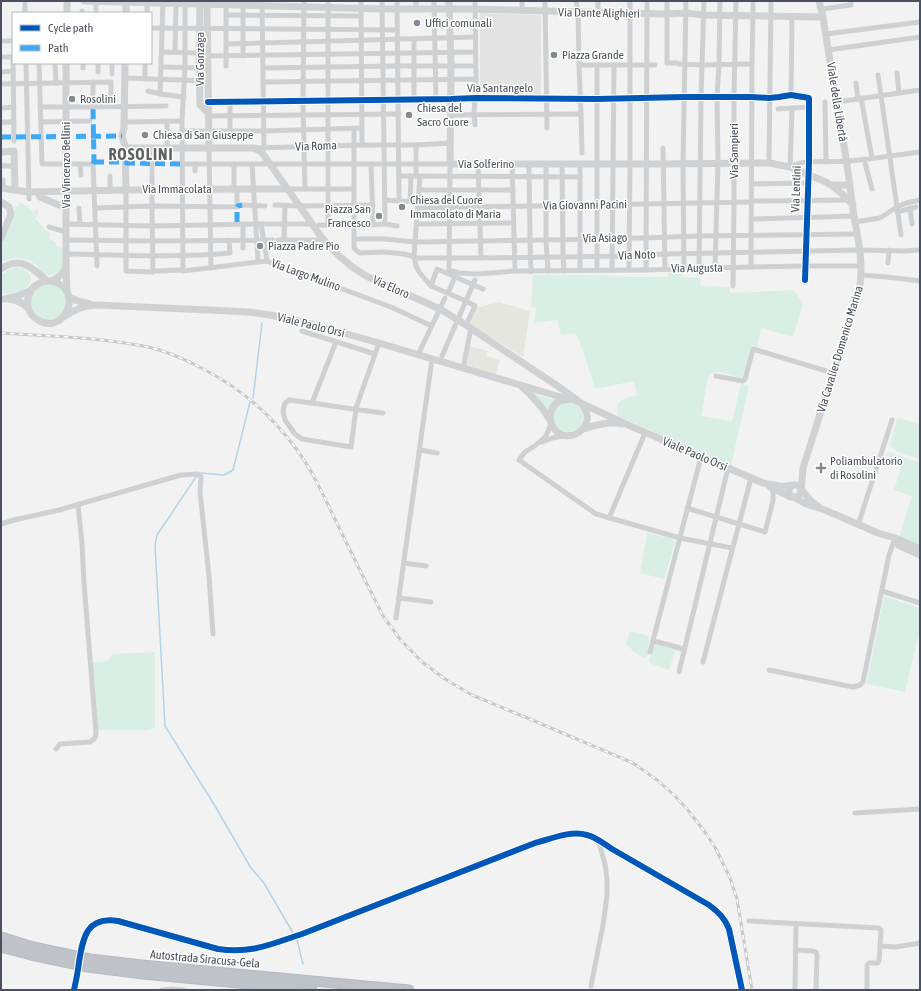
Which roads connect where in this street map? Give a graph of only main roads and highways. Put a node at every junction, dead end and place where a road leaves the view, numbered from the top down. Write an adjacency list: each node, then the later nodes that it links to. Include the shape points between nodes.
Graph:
1 (1, 938): 4 (highway, Autostrada Siracusa-Gela, via 90,959)
2 (1, 947): 3 (highway, Autostrada Siracusa-Gela, via 88,967)
3 (312, 990)
4 (409, 990)

